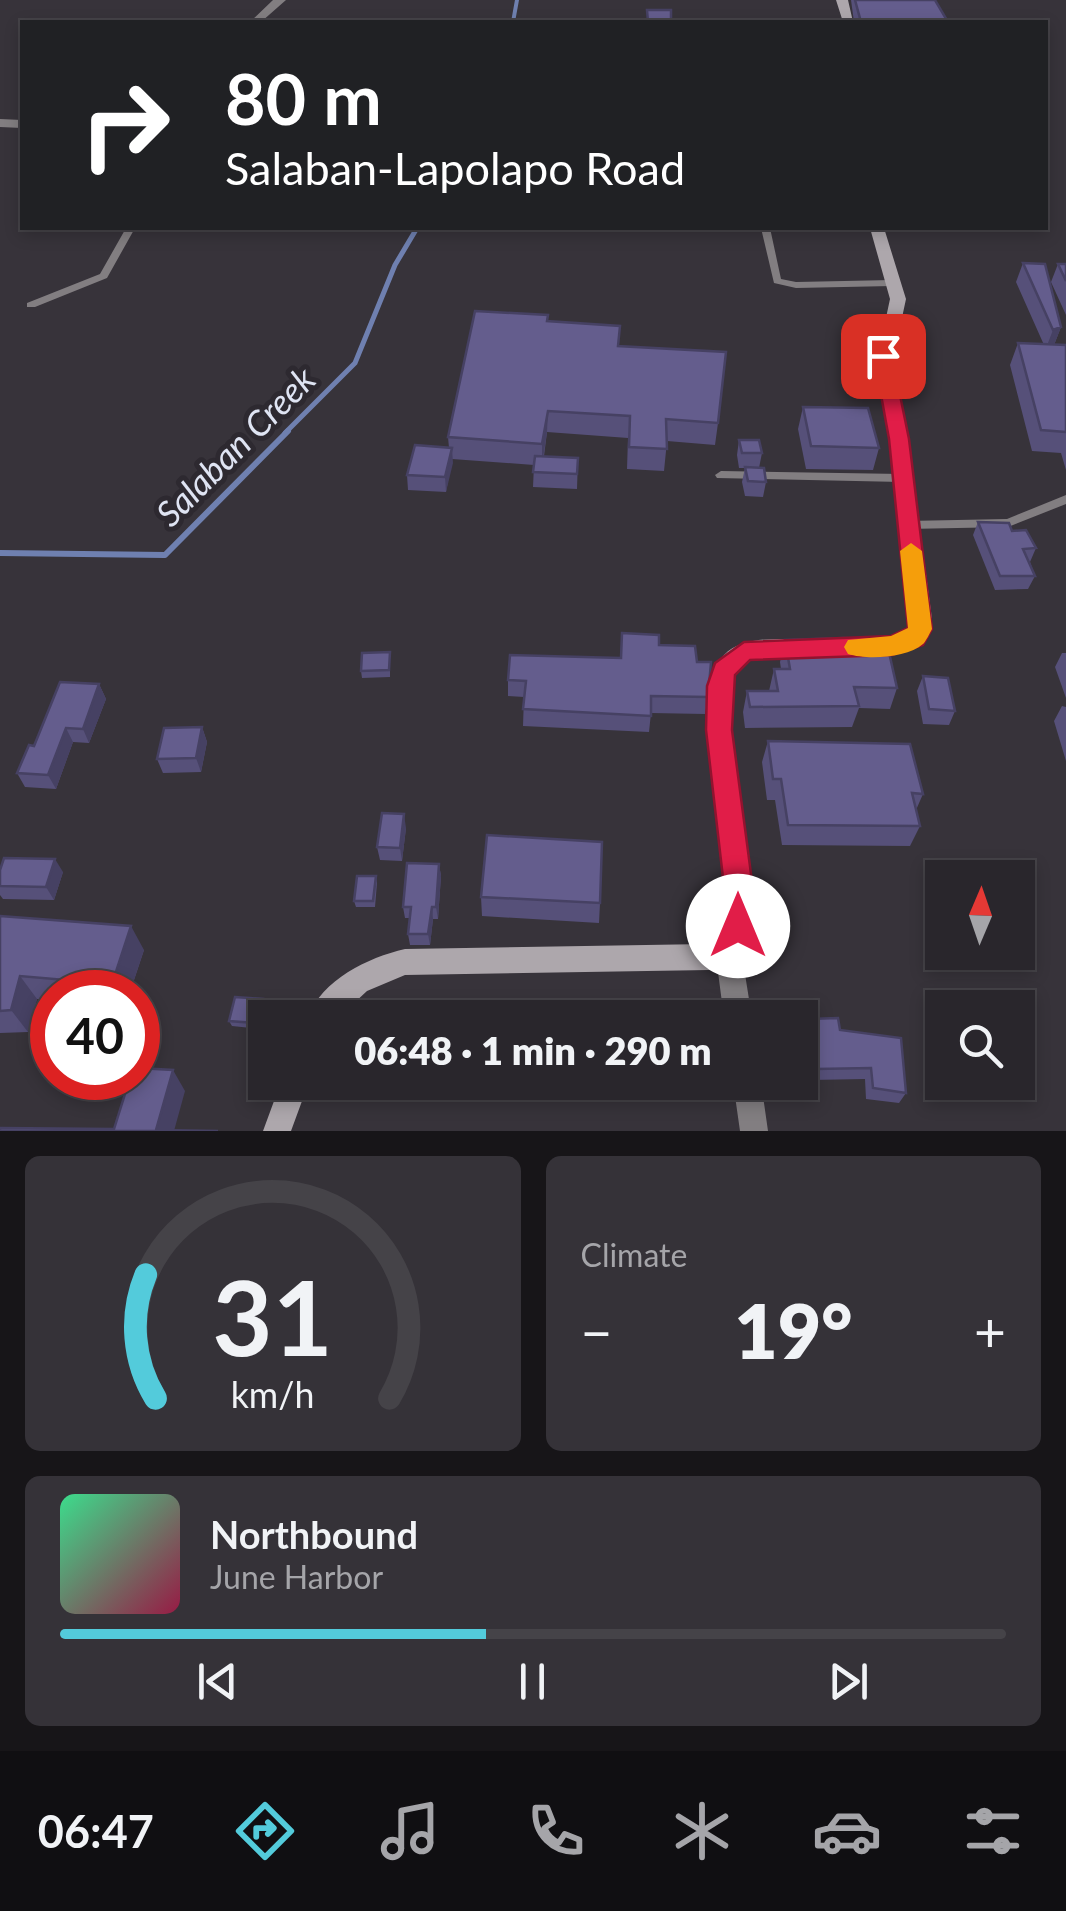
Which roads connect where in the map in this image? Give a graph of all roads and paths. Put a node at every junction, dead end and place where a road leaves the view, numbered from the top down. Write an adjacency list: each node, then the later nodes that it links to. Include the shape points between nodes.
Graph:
1 (280, 0): 2 (street)
2 (258, 20)
3 (129, 230): 7 (lane, via 104,276)
4 (764, 230): 6 (lane, via 777,281)
5 (878, 230): 6 (street)
6 (892, 283): 9 (street, via 897,315 883,369)
7 (31, 305)
8 (721, 475): 9 (lane)
9 (902, 478): 11 (street)
10 (1066, 499): 11 (lane, via 1008,523)
11 (908, 525): 12 (street, via 922,619 914,638 892,646 744,651 724,670 719,730 740,904)
12 (728, 948): 13 (street, via 709,958 405,962 383,966); 14 (street)
13 (333, 1000)
14 (735, 1000)
15 (288, 1100): 17 (street)
16 (750, 1100): 18 (street)
17 (277, 1131)
18 (754, 1131)

